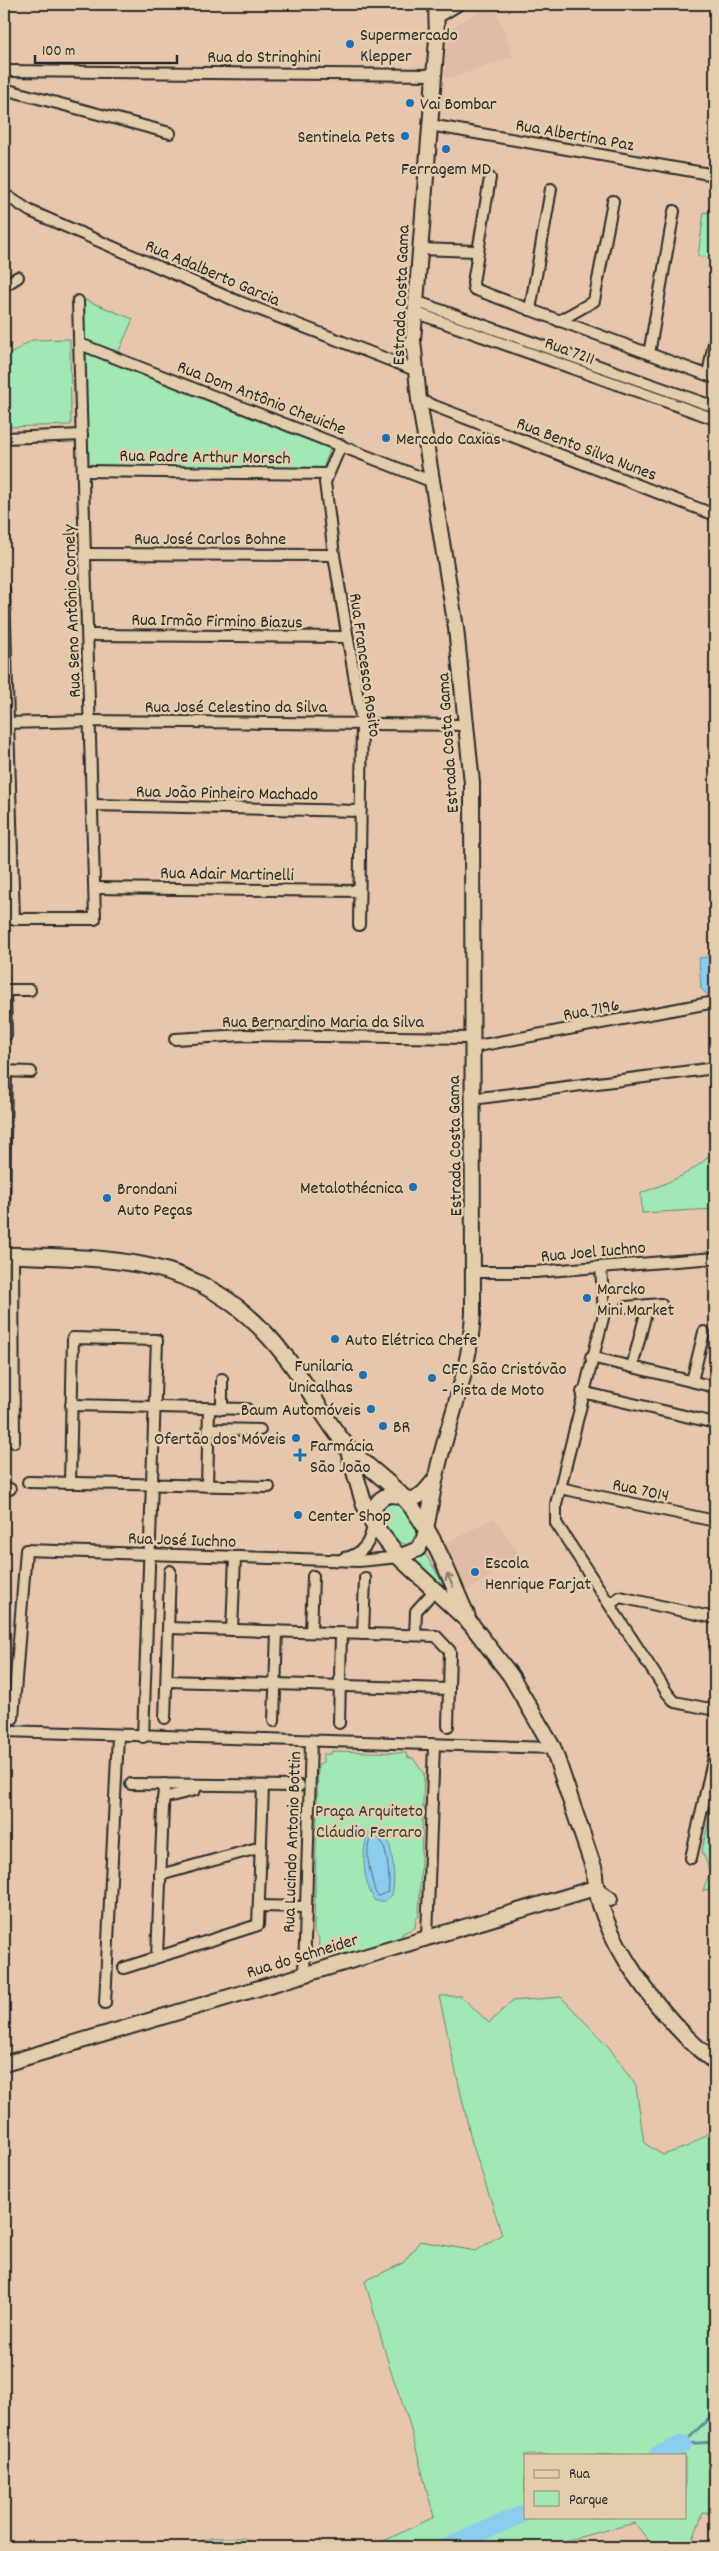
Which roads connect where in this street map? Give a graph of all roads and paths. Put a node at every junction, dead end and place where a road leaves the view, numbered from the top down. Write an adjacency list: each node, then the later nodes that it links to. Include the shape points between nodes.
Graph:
1 (460, 4): 2 (street)
2 (437, 11): 4 (main road, Estrada Costa Gama)
3 (4, 71): 4 (street, Rua do Stringhini)
4 (434, 75): 6 (main road, Estrada Costa Gama)
5 (4, 89): 7 (street)
6 (430, 125): 8 (street, Rua Albertina Paz); 14 (main road, Estrada Costa Gama)
7 (170, 133)
8 (715, 175)
9 (490, 178): 15 (street)
10 (551, 189): 21 (street)
11 (4, 194): 27 (street, Rua Adalberto Garcia, via 30,211 232,299)
12 (613, 200): 20 (street, via 594,301)
13 (674, 211): 26 (street)
14 (419, 249): 15 (street); 19 (main road, Estrada Costa Gama)
15 (476, 251): 21 (street, via 474,288)
16 (18, 278): 17 (street)
17 (4, 286)
18 (78, 301): 25 (street, Rua Seno Antônio Cornely)
19 (414, 307): 27 (main road, Estrada Costa Gama); 30 (street); 31 (street, Rua 7211)
20 (580, 309): 22 (street); 23 (street)
21 (530, 310): 22 (street)
22 (559, 321): 23 (street)
23 (580, 328): 26 (street)
24 (715, 337): 28 (street)
25 (80, 344): 32 (street, Rua Seno Antônio Cornely); 34 (street, Rua Dom Antônio Cheuiche)
26 (649, 354): 28 (street)
27 (415, 370): 29 (main road, Estrada Costa Gama)
28 (712, 376)
29 (419, 400): 37 (main road, Estrada Costa Gama); 38 (street, Rua Bento Silva Nunes)
30 (715, 407)
31 (715, 419)
32 (82, 435): 33 (street); 35 (street, Rua Seno Antônio Cornely)
33 (4, 438)
34 (341, 445): 36 (street, Rua Francesco Rosito); 37 (street, Rua Dom Antônio Cheuiche)
35 (83, 471): 36 (street, Rua Padre Arthur Morsch); 39 (street, Rua Seno Antônio Cornely)
36 (327, 474): 40 (street, Rua Francesco Rosito, via 325,482)
37 (433, 482): 47 (main road, Estrada Costa Gama)
38 (715, 515)
39 (85, 554): 40 (street, Rua José Carlos Bohne); 42 (street, Rua Seno Antônio Cornely)
40 (334, 555): 43 (street, Rua Francesco Rosito)
41 (4, 589): 45 (street)
42 (88, 635): 43 (street, Rua Irmão Firmino Biazus); 44 (street, Rua Seno Antônio Cornely)
43 (346, 637): 46 (street, Rua Francesco Rosito)
44 (90, 721): 45 (street, Rua José Celestino da Silva); 46 (street, Rua José Celestino da Silva); 48 (street, Rua Seno Antônio Cornely)
45 (6, 723): 49 (street)
46 (362, 723): 47 (street, Rua José Celestino da Silva); 50 (street, Rua Francesco Rosito)
47 (468, 725): 60 (main road, Estrada Costa Gama, via 472,783)
48 (92, 805): 50 (street, Rua João Pinheiro Machado); 51 (street, Rua Seno Antônio Cornely)
49 (7, 808): 53 (street)
50 (360, 811): 52 (street, Rua Francesco Rosito)
51 (95, 888): 52 (street, Rua Adair Martinelli); 53 (street, Rua Seno Antônio Cornely, via 95,919)
52 (359, 891): 54 (street, Rua Francesco Rosito)
53 (9, 918)
54 (359, 925)
55 (4, 990): 56 (street); 58 (street)
56 (30, 990)
57 (715, 1002): 60 (street, Rua 7196)
58 (6, 1035)
59 (175, 1039): 60 (street, Rua Bernardino Maria da Silva, via 244,1035)
60 (471, 1043): 64 (main road, Estrada Costa Gama)
61 (715, 1068): 64 (street)
62 (5, 1071): 63 (street); 65 (street)
63 (31, 1072)
64 (472, 1099): 69 (main road, Estrada Costa Gama)
65 (4, 1216)
66 (8, 1256): 88 (street); 89 (main road, via 125,1261 156,1266 200,1282 260,1326 286,1356)
67 (715, 1258): 68 (street, Rua Joel Iuchno)
68 (602, 1267): 69 (street, Rua Joel Iuchno); 74 (street, via 604,1314)
69 (474, 1272): 90 (main road, Estrada Costa Gama, via 471,1346)
70 (661, 1304): 71 (street)
71 (648, 1305): 72 (street); 75 (street)
72 (626, 1307)
73 (704, 1332): 77 (street)
74 (592, 1356): 75 (street); 79 (street)
75 (632, 1367): 77 (street)
76 (222, 1379): 83 (street)
77 (692, 1381): 78 (street)
78 (715, 1387)
79 (582, 1392): 85 (street); 96 (street)
80 (72, 1406): 81 (street); 81 (street, via 73,1338 157,1340); 92 (street)
81 (155, 1407): 82 (street); 93 (street)
82 (209, 1409): 83 (street); 86 (street)
83 (222, 1409): 84 (street)
84 (246, 1409)
85 (715, 1424)
86 (208, 1429): 87 (street); 94 (street)
87 (260, 1430)
88 (14, 1442)
89 (347, 1446): 97 (main road); 99 (main road)
90 (435, 1479): 97 (main road, Estrada Costa Gama, via 418,1497); 100 (main road, Estrada Costa Gama)
91 (28, 1482): 92 (street)
92 (70, 1483): 93 (street)
93 (153, 1485): 94 (street); 101 (street)
94 (207, 1486): 95 (street)
95 (269, 1488)
96 (560, 1488): 98 (street, Rua 7014); 109 (street, via 556,1523)
97 (404, 1498): 99 (main road, via 392,1495 380,1500 373,1511); 100 (main road)
98 (715, 1521)
99 (373, 1524): 103 (main road); 104 (street, Rua José Iuchno, via 372,1536 363,1549 351,1557)
100 (426, 1530): 103 (main road, via 418,1548); 111 (main road, one-way to 100)
101 (149, 1554): 102 (street, Rua José Iuchno); 124 (street, Rua José Iuchno, via 26,1550); 131 (street)
102 (235, 1557): 104 (street, Rua José Iuchno); 113 (street)
103 (399, 1557): 104 (street, Rua José Iuchno, via 379,1561); 108 (main road)
104 (336, 1559)
105 (170, 1571): 112 (street)
106 (313, 1576): 115 (street)
107 (365, 1578): 117 (street)
108 (435, 1590): 111 (main road); 118 (street, via 416,1610)
109 (610, 1604): 110 (street, via 620,1596); 123 (street, via 675,1702)
110 (715, 1618)
111 (471, 1624): 134 (main road, via 510,1676)
112 (168, 1628): 113 (street); 119 (street)
113 (232, 1630): 114 (street)
114 (277, 1631): 115 (street); 120 (street)
115 (311, 1632): 116 (street)
116 (341, 1633): 117 (street); 121 (street)
117 (363, 1634): 118 (street)
118 (416, 1635): 122 (street, via 436,1636 450,1652)
119 (166, 1681): 120 (street); 125 (street)
120 (275, 1684): 121 (street); 126 (street)
121 (340, 1686): 122 (street); 127 (street)
122 (449, 1689): 128 (street)
123 (715, 1710)
124 (13, 1718)
125 (166, 1718)
126 (274, 1721)
127 (339, 1723)
128 (448, 1726)
129 (4, 1731): 130 (street)
130 (118, 1736): 131 (street); 155 (street)
131 (143, 1737): 132 (street)
132 (310, 1742): 133 (street); 149 (street, Rua Lucindo Antonio Bottin)
133 (434, 1745): 134 (street); 150 (street)
134 (553, 1748): 144 (main road)
135 (715, 1752): 143 (street)
136 (131, 1784): 137 (street)
137 (164, 1784): 138 (street); 141 (street)
138 (195, 1785): 139 (street); 141 (street, via 195,1790)
139 (262, 1786): 140 (street); 142 (street)
140 (298, 1786)
141 (163, 1798): 145 (street)
142 (261, 1847): 145 (street); 148 (street)
143 (691, 1858)
144 (594, 1869): 146 (main road); 147 (main road)
145 (160, 1875): 151 (street)
146 (595, 1888): 147 (main road); 150 (main road, Rua do Schneider); 154 (main road, via 615,1938)
147 (610, 1899): 154 (main road)
148 (259, 1906): 149 (street); 151 (street, via 258,1925)
149 (306, 1907): 153 (street, Rua Lucindo Antonio Bottin)
150 (427, 1937): 153 (main road, Rua do Schneider)
151 (157, 1957): 152 (street)
152 (124, 1968)
153 (304, 1974): 157 (main road, Rua do Schneider)
154 (643, 1984): 156 (main road, via 664,2014)
155 (105, 2003)
156 (715, 2062)
157 (4, 2064)

